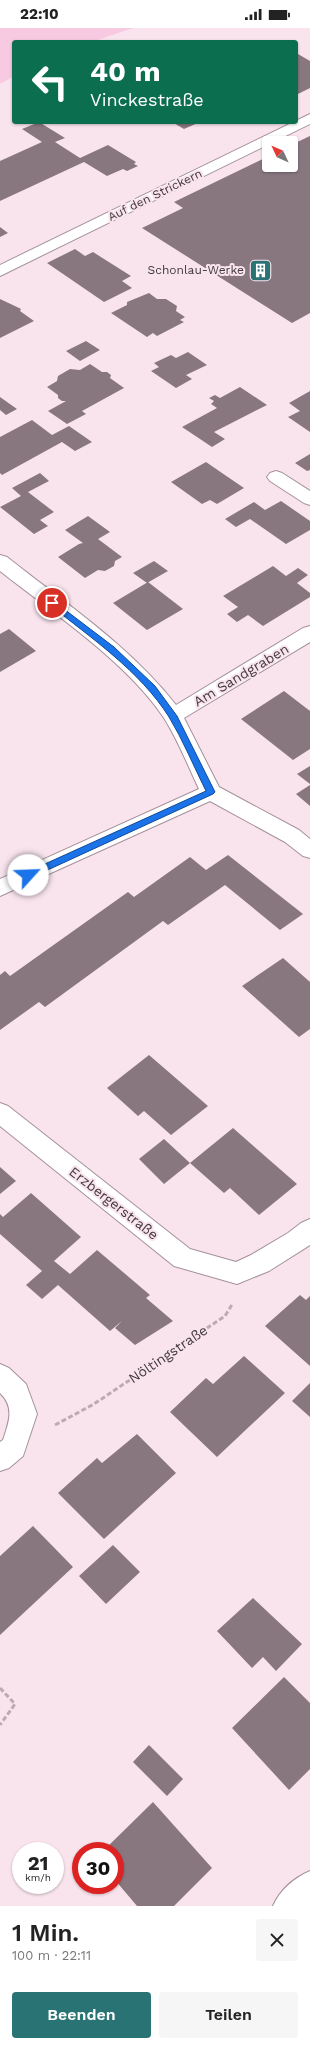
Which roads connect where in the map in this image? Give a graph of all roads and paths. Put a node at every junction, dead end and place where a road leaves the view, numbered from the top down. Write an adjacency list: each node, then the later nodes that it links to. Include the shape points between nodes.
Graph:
1 (310, 118): 3 (street, Auf den Strickern)
2 (298, 124): 4 (street, Auf den Strickern)
3 (298, 124)
4 (0, 271)
5 (276, 477): 6 (street)
6 (310, 499)
7 (0, 561): 9 (street, via 111,649 152,688)
8 (310, 633): 9 (street, Am Sandgraben)
9 (173, 716): 10 (street)
10 (210, 792): 11 (street, via 292,836); 12 (street)
11 (310, 850)
12 (0, 888)
13 (0, 1113): 15 (street, Erzbergerstraße, via 183,1258)
14 (310, 1230): 15 (street, via 297,1241 260,1263)
15 (237, 1273): 17 (path, Nöltingstraße, via 237,1295 226,1316 94,1404)
16 (0, 1376): 17 (street, via 17,1392 24,1414)
17 (7, 1453)
18 (0, 1688): 19 (path, via 15,1704)
19 (0, 1725)
20 (310, 1886): 21 (street)
21 (288, 1906)

